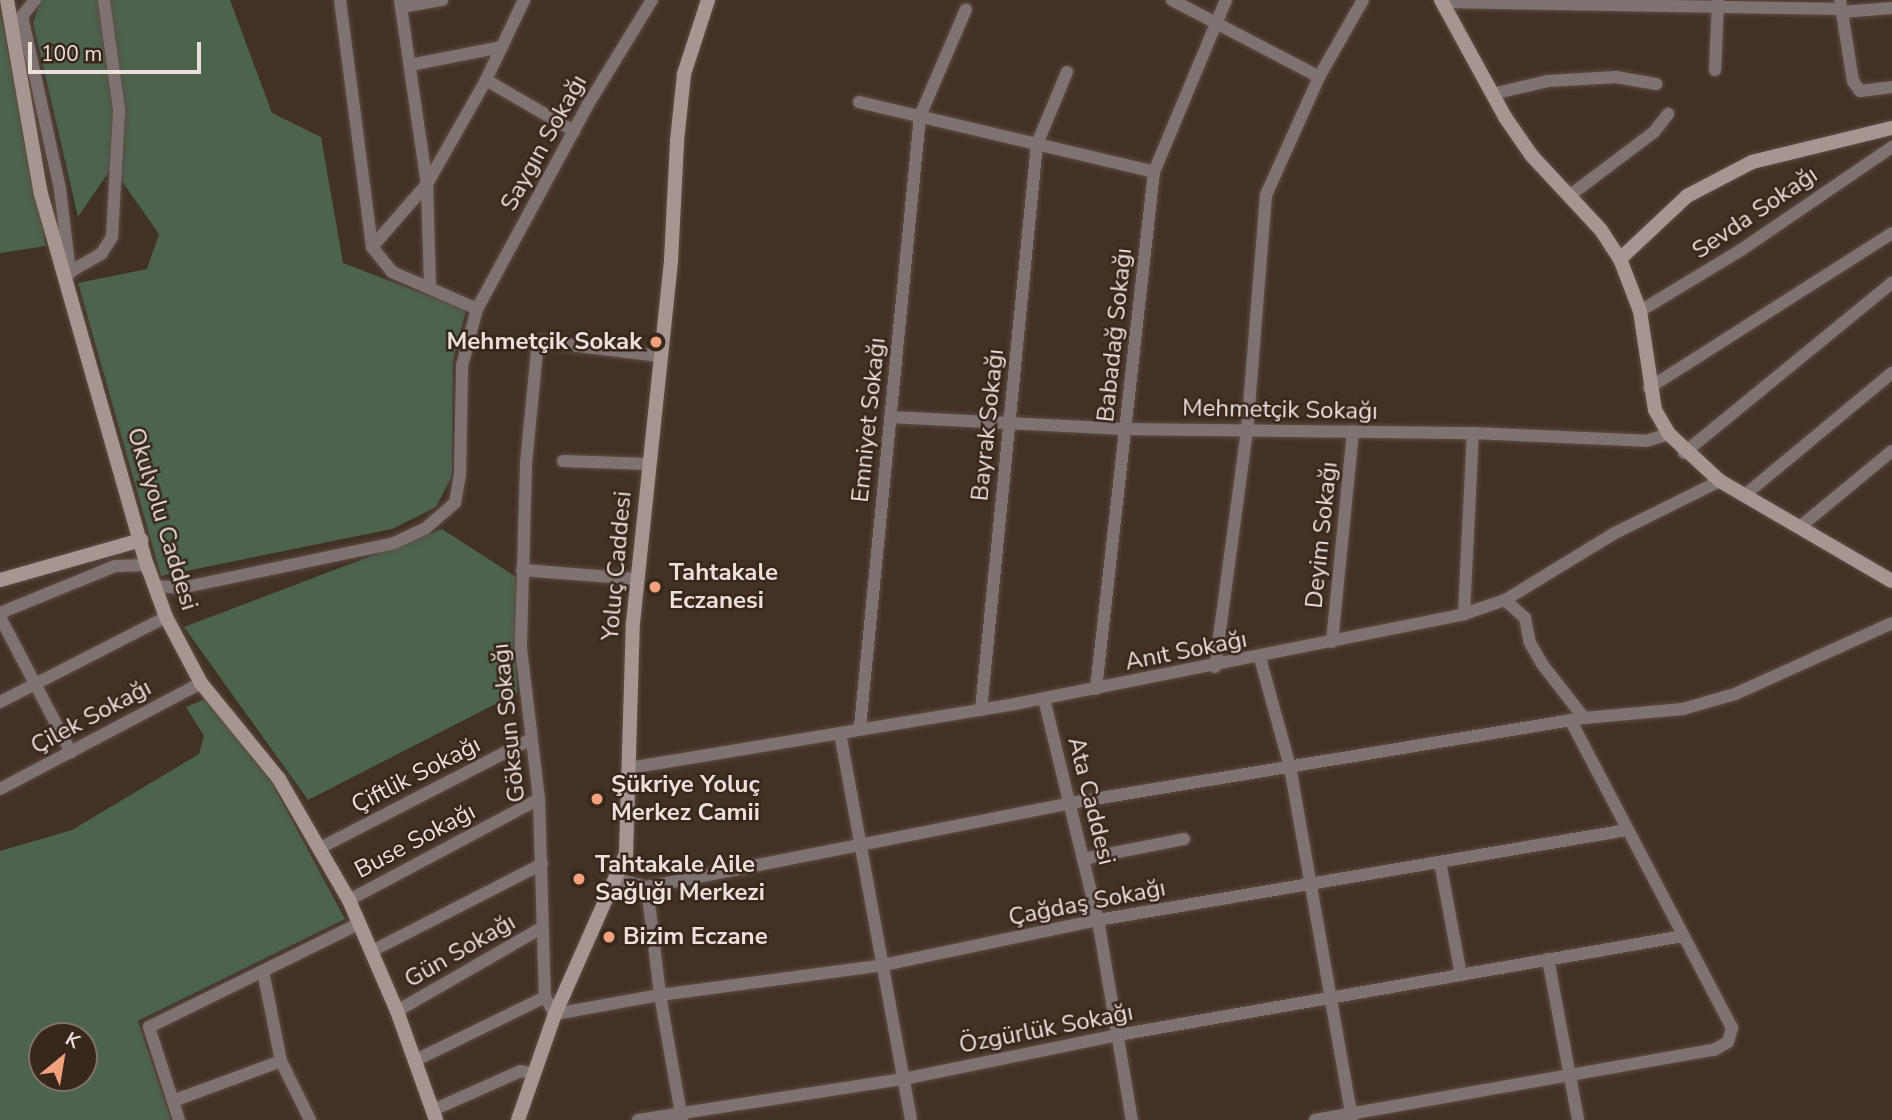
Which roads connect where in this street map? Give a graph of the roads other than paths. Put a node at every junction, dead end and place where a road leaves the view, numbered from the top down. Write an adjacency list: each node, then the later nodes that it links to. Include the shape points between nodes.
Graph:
1 (7, 0): 18 (street, Okulyolu Caddesi)
2 (35, 0): 18 (street)
3 (104, 0): 42 (street, via 119,110 112,237 101,254)
4 (340, 0): 40 (street)
5 (442, 0): 13 (street)
6 (524, 0): 20 (street)
7 (652, 0): 33 (street, Saygın Sokağı)
8 (708, 0): 47 (street, Yoluç Caddesi, via 684,74)
9 (1172, 0): 19 (street)
10 (1226, 0): 19 (street, Babadağ Sokağı)
11 (1363, 0): 24 (street)
12 (1441, 1): 14 (street); 28 (street)
13 (400, 4): 21 (street)
14 (1718, 4): 15 (street); 22 (street)
15 (1841, 7): 16 (street); 27 (street, via 1853,81 1860,90)
16 (1892, 8)
17 (966, 9): 31 (street, Emniyet Sokağı)
18 (17, 22): 42 (street, Okulyolu Caddesi, via 41,194)
19 (1214, 22): 24 (street); 36 (street, Babadağ Sokağı)
20 (502, 47): 21 (street); 25 (street)
21 (410, 65): 37 (street)
22 (1715, 70)
23 (1067, 72): 34 (street, Bayrak Sokağı)
24 (1319, 78): 53 (street, via 1266,195)
25 (486, 80): 33 (street); 37 (street)
26 (1656, 84): 28 (street, via 1616,77 1548,81)
27 (1892, 87)
28 (1492, 94): 38 (street, via 1532,156)
29 (859, 102): 31 (street)
30 (1668, 114): 38 (street, via 1654,132)
31 (919, 116): 34 (street); 50 (street, Emniyet Sokağı)
32 (1892, 128): 41 (street, via 1752,162 1687,196)
33 (574, 131): 45 (street, Saygın Sokağı)
34 (1037, 144): 36 (street); 51 (street, Bayrak Sokağı)
35 (1892, 147): 46 (street, Sevda Sokağı, via 1741,250)
36 (1154, 172): 52 (street, Babadağ Sokağı)
37 (427, 184): 40 (street); 44 (street)
38 (1569, 196): 41 (street)
39 (1892, 233): 49 (street)
40 (372, 247): 44 (street, via 392,272)
41 (1620, 259): 46 (street)
42 (67, 274): 64 (street, Okulyolu Caddesi)
43 (1892, 283): 58 (street)
44 (430, 288): 45 (street)
45 (477, 309): 70 (street, Saygın Sokağı, via 462,366 460,474 455,503 438,519 394,543 181,588)
46 (1640, 311): 49 (street)
47 (659, 356): 60 (street, Yoluç Caddesi); 66 (street, Göksun Sokağı, via 538,341)
48 (1892, 373): 62 (street)
49 (1649, 388): 56 (street)
50 (890, 417): 51 (street, Mehmetçik Sokağı); 87 (street, Emniyet Sokağı)
51 (1009, 423): 52 (street, Mehmetçik Sokağı); 84 (street, Bayrak Sokağı)
52 (1125, 429): 53 (street, Mehmetçik Sokağı); 81 (street, Babadağ Sokağı)
53 (1247, 431): 54 (street, Mehmetçik Sokağı); 78 (street)
54 (1353, 431): 55 (street, Mehmetçik Sokağı); 76 (street, Deyim Sokağı)
55 (1472, 433): 56 (street, Mehmetçik Sokağı, via 1646,441); 72 (street)
56 (1669, 434): 58 (street)
57 (1892, 451): 63 (street)
58 (1684, 453): 61 (street)
59 (564, 461): 60 (street)
60 (649, 464): 67 (street, Yoluç Caddesi)
61 (1720, 481): 62 (street); 71 (street, Anıt Sokağı, via 1613,534)
62 (1746, 494): 63 (street)
63 (1801, 526): 69 (street)
64 (141, 540): 65 (street, Okulyolu Caddesi); 68 (street)
65 (147, 565): 70 (street, Okulyolu Caddesi); 73 (street, via 115,566)
66 (522, 570): 67 (street); 89 (street, Göksun Sokağı, via 523,697)
67 (637, 579): 92 (street, Yoluç Caddesi)
68 (0, 580)
69 (1892, 581)
70 (155, 586): 74 (street, Okulyolu Caddesi)
71 (1505, 600): 72 (street, Anıt Sokağı); 85 (street, via 1525,618 1530,643 1542,664)
72 (1464, 614): 76 (street, Anıt Sokağı)
73 (0, 615): 80 (street)
74 (166, 617): 79 (street, Okulyolu Caddesi); 80 (street)
75 (1892, 623): 85 (street, via 1735,694 1683,709)
76 (1332, 642): 77 (street, Anıt Sokağı)
77 (1260, 658): 78 (street, Anıt Sokağı); 91 (street)
78 (1215, 667): 81 (street, Anıt Sokağı)
79 (201, 682): 90 (street, Çilek Sokağı); 99 (street, Okulyolu Caddesi, via 279,779)
80 (35, 684): 83 (street); 90 (street)
81 (1096, 689): 82 (street, Anıt Sokağı)
82 (1044, 699): 84 (street, Anıt Sokağı); 95 (street, Ata Caddesi)
83 (0, 702)
84 (981, 710): 87 (street, Anıt Sokağı)
85 (1584, 718): 86 (street)
86 (1570, 720): 91 (street); 96 (street)
87 (860, 727): 88 (street, Anıt Sokağı)
88 (840, 733): 92 (street, Anıt Sokağı); 98 (street)
89 (531, 739): 94 (street, Göksun Sokağı); 99 (street, Çiftlik Sokağı)
90 (71, 752): 93 (street, Çilek Sokağı)
91 (1290, 767): 95 (street); 104 (street)
92 (629, 768): 103 (street, Yoluç Caddesi, via 626,854)
93 (0, 789)
94 (539, 799): 102 (street, Göksun Sokağı); 106 (street, Buse Sokağı)
95 (1070, 803): 98 (street); 100 (street, Ata Caddesi)
96 (1627, 830): 101 (street, Çağdaş Sokağı); 110 (street)
97 (1184, 839): 100 (street)
98 (858, 845): 105 (street); 113 (street)
99 (320, 848): 106 (street, Okulyolu Caddesi)
100 (1083, 859): 107 (street, Ata Caddesi)
101 (1440, 862): 104 (street, Çağdaş Sokağı); 115 (street)
102 (542, 864): 109 (street, Göksun Sokağı); 111 (street)
103 (617, 879): 105 (street); 120 (street, Yoluç Caddesi)
104 (1311, 884): 107 (street, Çağdaş Sokağı); 118 (street)
105 (647, 887): 116 (street)
106 (349, 900): 108 (street, Okulyolu Caddesi)
107 (1098, 920): 113 (street, Çağdaş Sokağı); 121 (street, Ata Caddesi)
108 (360, 923): 111 (street, Okulyolu Caddesi); 114 (street)
109 (543, 927): 117 (street, Göksun Sokağı); 119 (street, Gün Sokağı)
110 (1683, 936): 112 (street, Özgürlük Sokağı); 125 (street, via 1732,1028 1728,1042 1714,1050)
111 (372, 951): 119 (street, Okulyolu Caddesi)
112 (1548, 959): 115 (street, Özgürlük Sokağı); 125 (street)
113 (884, 965): 116 (street, Çağdaş Sokağı); 126 (street)
114 (263, 971): 123 (street); 127 (street, via 149,1027)
115 (1461, 975): 118 (street, Özgürlük Sokağı)
116 (660, 995): 120 (street, Çağdaş Sokağı); 129 (street)
117 (545, 997): 120 (street, Göksun Sokağı); 122 (street)
118 (1330, 998): 121 (street, Özgürlük Sokağı); 130 (street)
119 (397, 1011): 122 (street, Okulyolu Caddesi)
120 (555, 1014): 124 (street, Yoluç Caddesi)
121 (1118, 1035): 126 (street, Özgürlük Sokağı); 136 (street, Ata Caddesi)
122 (416, 1059): 128 (street, Okulyolu Caddesi)
123 (281, 1061): 127 (street); 132 (street)
124 (534, 1074): 128 (street, via 522,1071); 133 (street, Yoluç Caddesi)
125 (1569, 1076): 130 (street); 138 (street)
126 (904, 1079): 129 (street, Özgürlük Sokağı); 135 (street)
127 (173, 1101): 131 (street)
128 (435, 1115)
129 (682, 1116): 134 (street, Özgürlük Sokağı)
130 (1351, 1117): 137 (street)
131 (179, 1120)
132 (310, 1120)
133 (518, 1120)
134 (638, 1120)
135 (911, 1120)
136 (1132, 1120)
137 (1315, 1120)
138 (1578, 1120)

